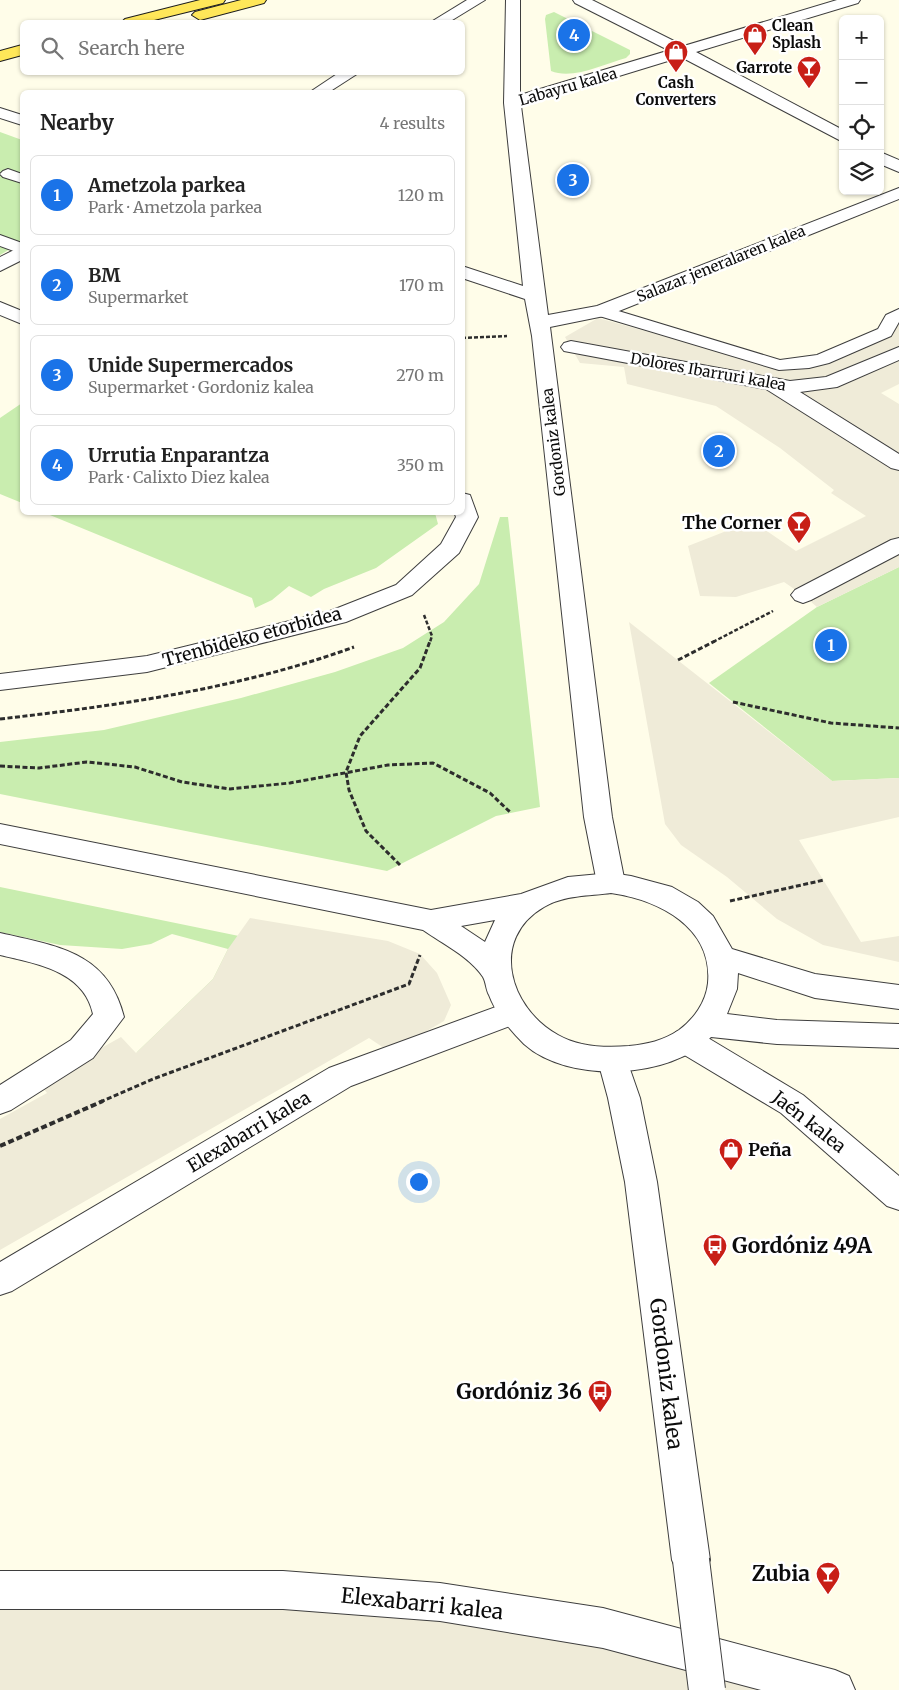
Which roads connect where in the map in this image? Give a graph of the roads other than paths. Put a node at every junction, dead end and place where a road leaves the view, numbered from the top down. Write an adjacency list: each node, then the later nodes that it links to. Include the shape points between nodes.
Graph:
1 (218, 0): 7 (main road)
2 (259, 0): 8 (main road)
3 (478, 0): 9 (street)
4 (513, 0): 17 (street, Gordoniz kalea)
5 (580, 0): 11 (street)
6 (853, 0): 11 (street, Labayru kalea)
7 (138, 20)
8 (180, 20)
9 (443, 20)
10 (20, 51): 12 (main road)
11 (684, 52): 17 (street, Labayru kalea); 20 (street)
12 (0, 56)
13 (20, 61): 14 (main road)
14 (0, 66)
15 (347, 75): 16 (street)
16 (321, 90)
17 (512, 103): 31 (street, Gordoniz kalea)
18 (0, 112): 19 (street)
19 (20, 119)
20 (839, 135)
21 (884, 159): 22 (street)
22 (899, 167)
23 (8, 174): 24 (lane)
24 (20, 178)
25 (899, 193): 33 (street, Salazar jeneralaren kalea)
26 (0, 240): 27 (lane)
27 (20, 250)
28 (20, 252): 29 (street)
29 (2, 262)
30 (465, 273): 31 (street)
31 (534, 296): 36 (street, Gordoniz kalea)
32 (0, 308): 35 (street)
33 (602, 311): 34 (lane, via 779,364 823,359 885,332); 36 (street, Salazar jeneralaren kalea)
34 (893, 313)
35 (20, 317)
36 (539, 323): 46 (street, Gordoniz kalea, via 598,817)
37 (571, 347): 39 (street, Dolores Ibarruri kalea)
38 (899, 353): 39 (street, Dolores Ibarruri kalea, via 830,383 790,387)
39 (773, 384): 40 (street)
40 (899, 463)
41 (463, 515): 44 (street, Trenbideko etorbidea, via 451,548 404,590 337,617 148,664)
42 (899, 545): 43 (street)
43 (803, 595)
44 (0, 682)
45 (0, 834): 48 (street)
46 (611, 883): 47 (street, via 561,889); 50 (street, via 660,894 688,910 709,931)
47 (526, 904): 48 (street); 51 (street, via 511,916 497,942)
48 (432, 921): 51 (street, via 474,950)
49 (0, 944): 57 (street, via 74,966 102,991 109,1017 82,1049)
50 (722, 957): 52 (street, via 815,986); 54 (street, via 725,980 720,1003)
51 (496, 972): 53 (street, via 501,992)
52 (899, 997)
53 (512, 1013): 56 (street, via 538,1038 573,1054); 59 (street, Elexabarri kalea, via 340,1078)
54 (697, 1032): 55 (street); 56 (street, via 653,1056); 58 (street, Jaén kalea, via 792,1104)
55 (899, 1036)
56 (613, 1061): 61 (street, Gordoniz kalea, bridge, via 641,1182)
57 (0, 1101)
58 (899, 1196)
59 (0, 1280)
60 (0, 1590): 62 (street, Elexabarri kalea, via 283,1590 440,1602 603,1628)
61 (707, 1690)
62 (835, 1690)

